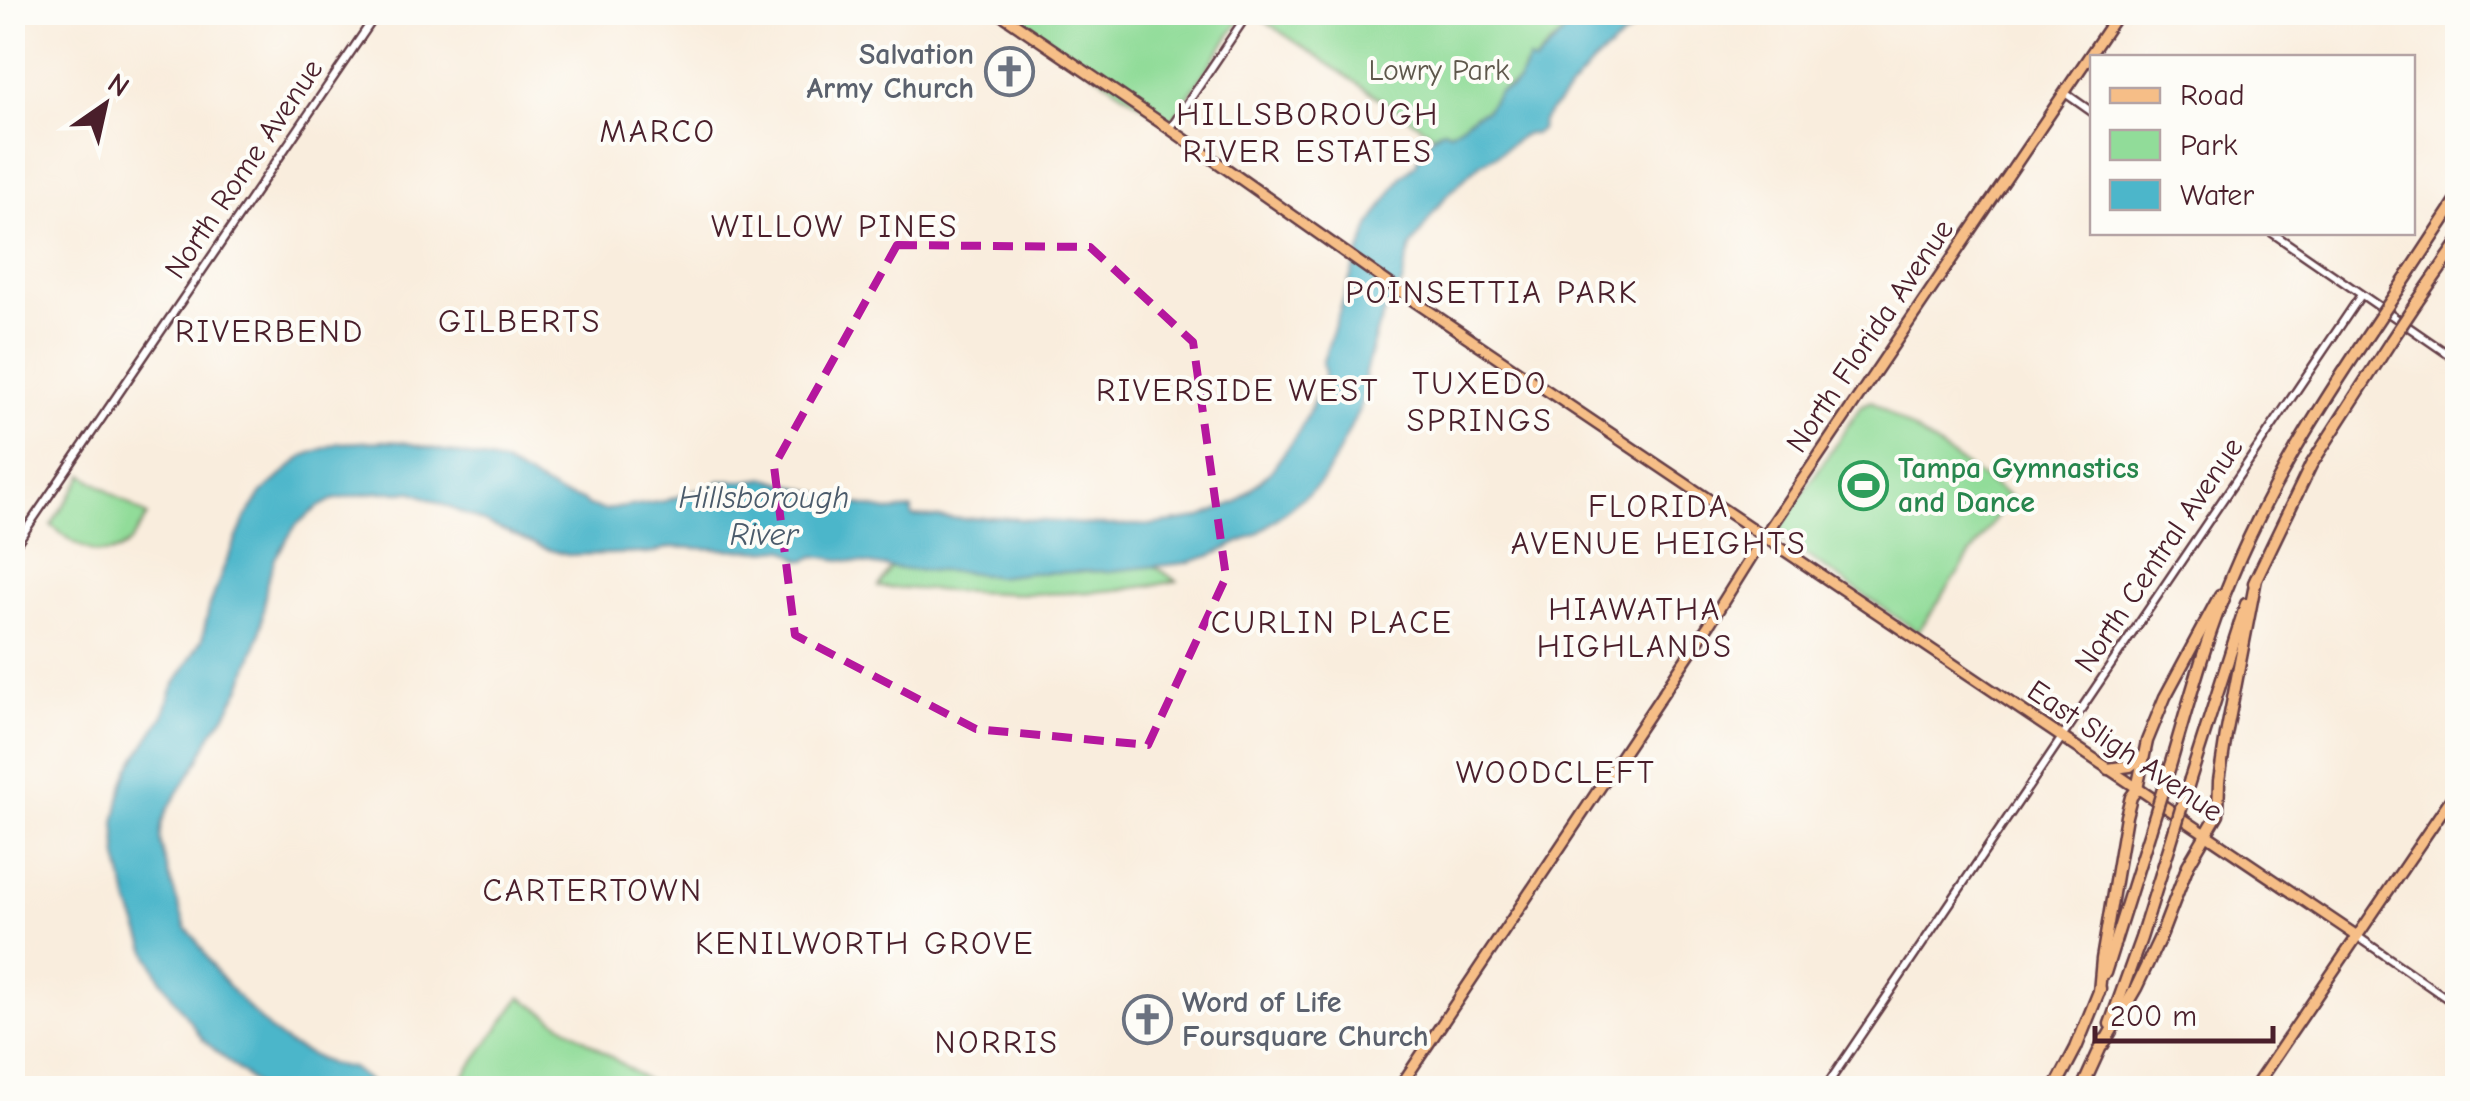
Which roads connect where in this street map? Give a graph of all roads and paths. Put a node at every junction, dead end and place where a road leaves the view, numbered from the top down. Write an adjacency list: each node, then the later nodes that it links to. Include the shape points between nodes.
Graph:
1 (378, 12): 14 (street, North Rome Avenue)
2 (998, 12): 7 (main road, East Sligh Avenue)
3 (1249, 12): 7 (street)
4 (2119, 12): 5 (main road, North Florida Avenue)
5 (2064, 93): 6 (street); 13 (main road, North Florida Avenue)
6 (2090, 111)
7 (1170, 129): 13 (main road, East Sligh Avenue)
8 (2458, 199): 15 (highway, bridge, via 2288,460)
9 (2275, 235): 11 (street)
10 (2458, 242): 16 (highway, bridge, via 2316,456)
11 (2361, 294): 12 (street); 17 (street, North Central Avenue)
12 (2458, 361)
13 (1764, 535): 17 (main road, East Sligh Avenue); 29 (main road, North Florida Avenue)
14 (12, 550)
15 (2232, 577): 18 (highway, via 2175,674); 24 (highway, bridge)
16 (2256, 579): 22 (highway, via 2218,814); 26 (highway, bridge)
17 (2061, 738): 19 (main road, East Sligh Avenue); 30 (street, North Central Avenue)
18 (2143, 755): 19 (highway); 21 (highway)
19 (2108, 770): 21 (main road, East Sligh Avenue)
20 (2458, 788): 23 (main road)
21 (2137, 789): 22 (main road, East Sligh Avenue); 24 (highway, via 2126,816)
22 (2206, 835): 23 (main road, East Sligh Avenue); 26 (highway)
23 (2357, 936): 25 (street, East Sligh Avenue); 33 (main road)
24 (2099, 992): 31 (highway)
25 (2458, 1006)
26 (2103, 1044): 32 (highway)
27 (12, 1084): 28 (main road)
28 (20, 1088)
29 (1399, 1088)
30 (1826, 1088)
31 (2055, 1088)
32 (2082, 1088)
33 (2254, 1088)

